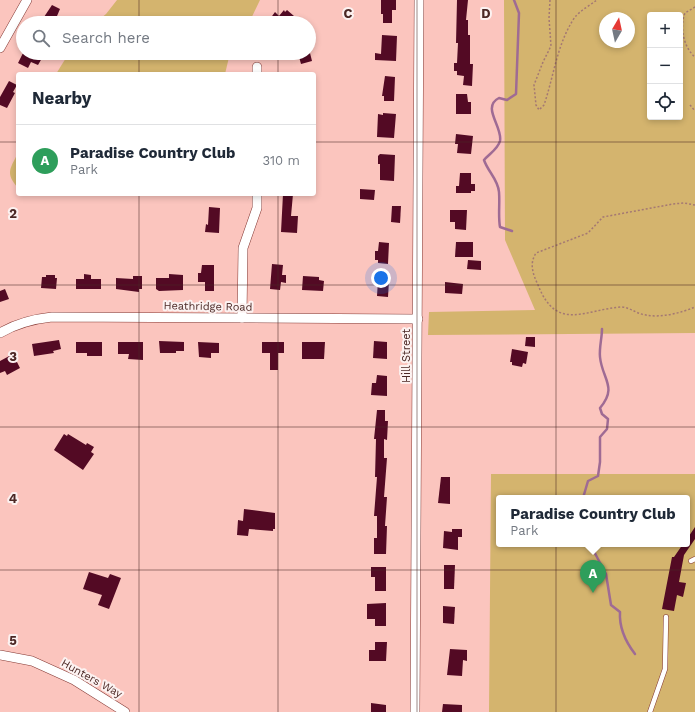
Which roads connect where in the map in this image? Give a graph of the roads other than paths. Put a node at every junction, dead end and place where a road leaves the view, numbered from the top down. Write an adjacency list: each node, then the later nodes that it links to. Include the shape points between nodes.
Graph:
1 (27, 0): 3 (street)
2 (419, 0): 8 (street, Hill Street)
3 (18, 16)
4 (16, 20): 5 (street)
5 (0, 48)
6 (257, 196): 7 (street, via 257,208 243,248)
7 (242, 318): 8 (street, Heathridge Road); 9 (street, Heathridge Road, via 52,317 30,320)
8 (418, 319): 13 (street, Hill Street)
9 (0, 332)
10 (666, 617): 14 (lane, via 665,669)
11 (0, 655): 12 (street, Hunters Way, via 32,661 67,677)
12 (125, 712)
13 (415, 712)
14 (650, 712)

